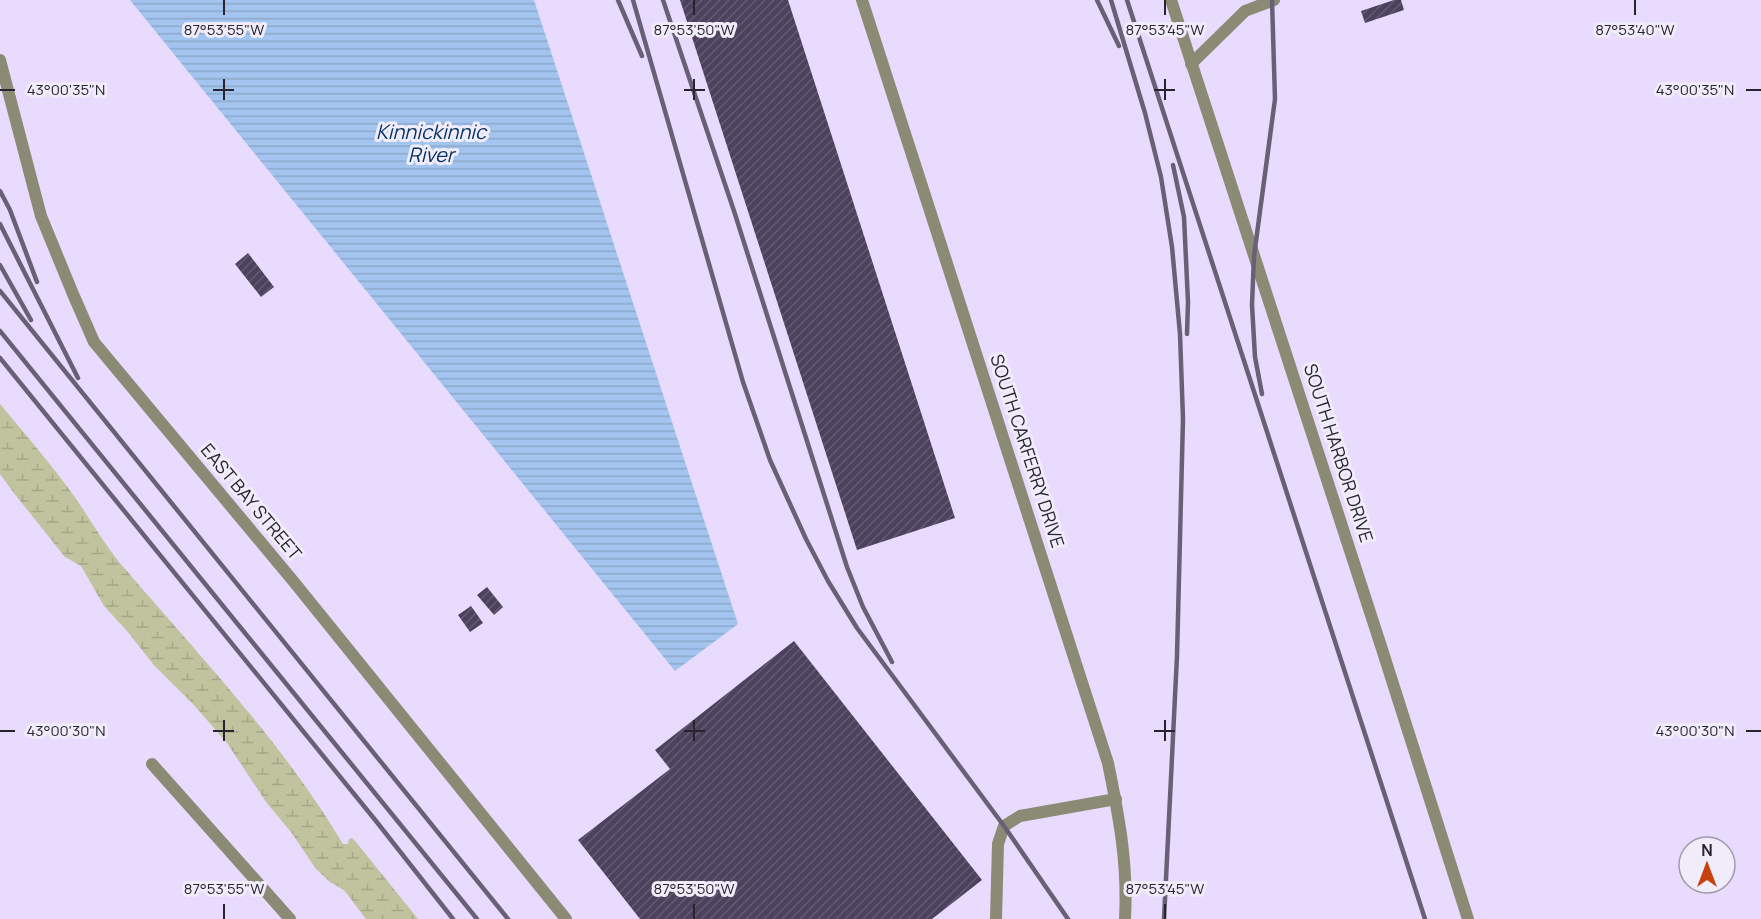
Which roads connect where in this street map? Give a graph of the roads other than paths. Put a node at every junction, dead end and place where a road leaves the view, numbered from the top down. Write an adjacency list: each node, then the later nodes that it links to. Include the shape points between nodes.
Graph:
1 (862, 0): 8 (street, SOUTH CARFERRY DRIVE, via 1108,763)
2 (1170, 0): 6 (street, SOUTH HARBOR DRIVE)
3 (1274, 0): 4 (street)
4 (1257, 3): 6 (street)
5 (0, 60): 10 (street, EAST BAY STREET, via 41,216 94,342)
6 (1191, 64): 13 (street, SOUTH HARBOR DRIVE)
7 (152, 764): 9 (street)
8 (1116, 799): 11 (street, via 1020,816 1004,826 998,844); 12 (street, SOUTH CARFERRY DRIVE, via 1124,850)
9 (290, 919)
10 (566, 919)
11 (996, 919)
12 (1125, 919)
13 (1468, 919)

